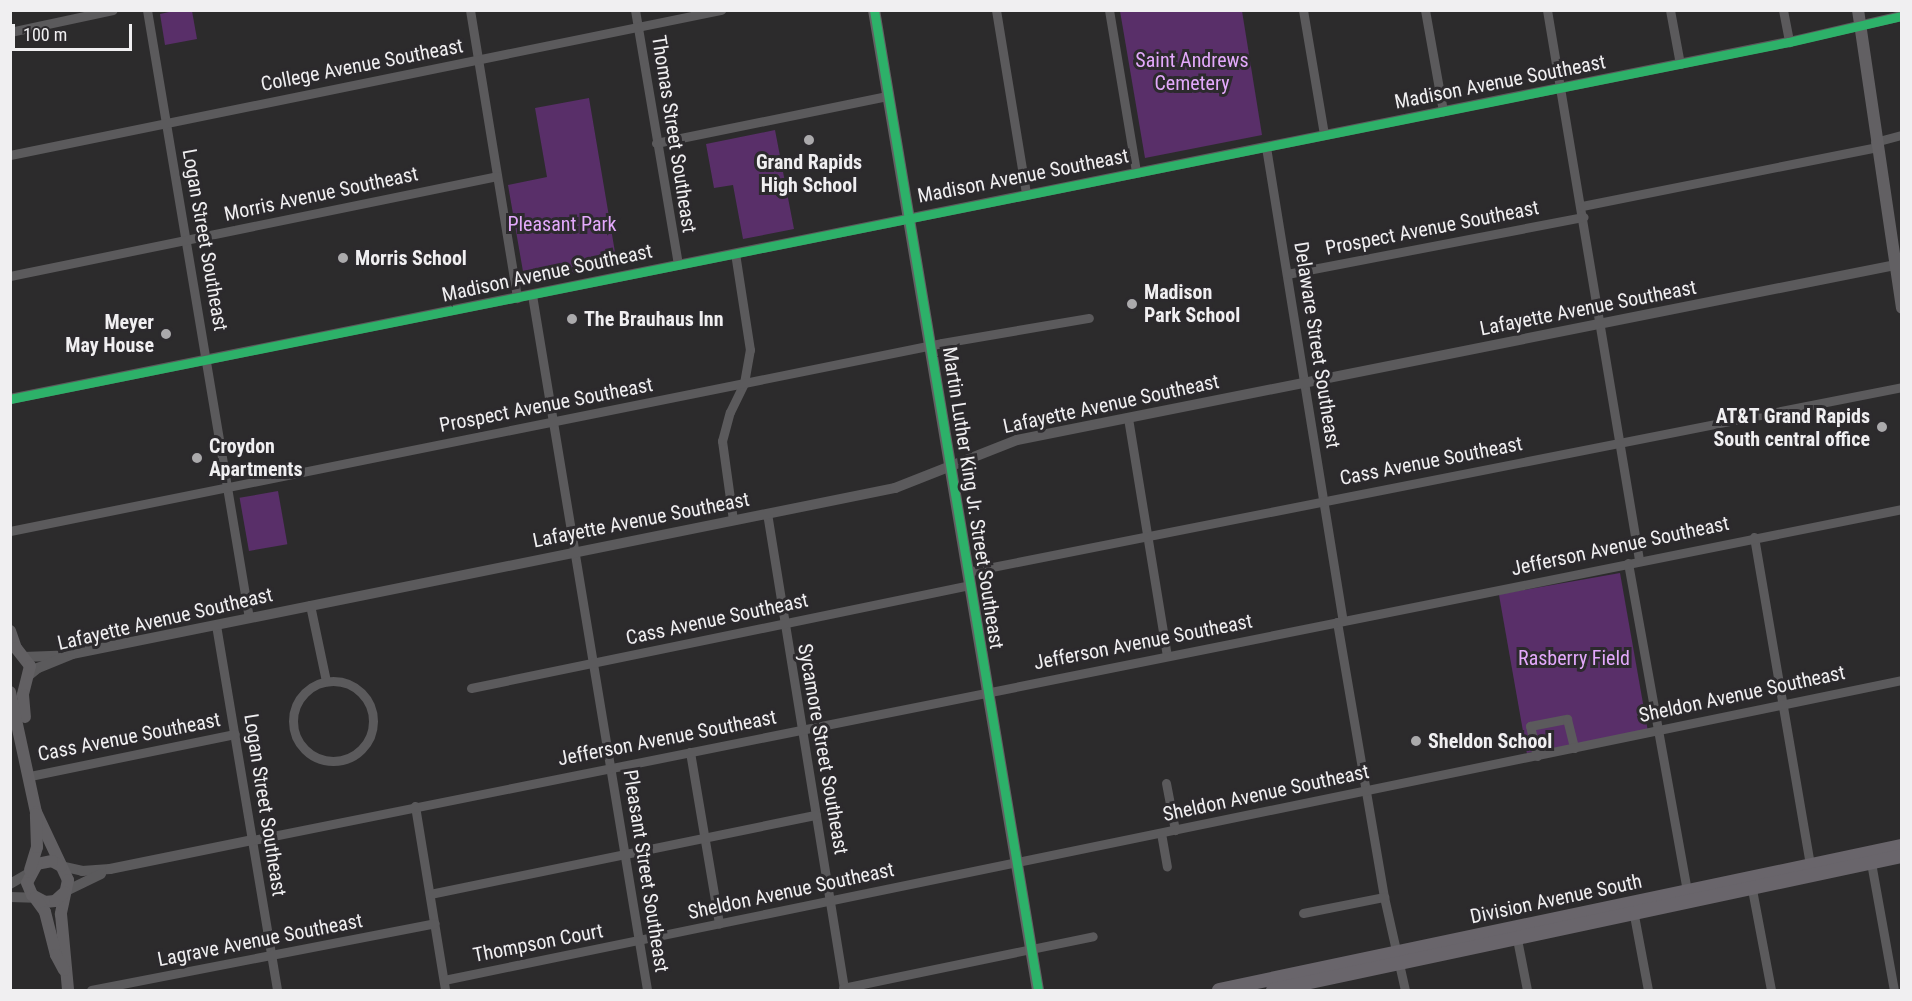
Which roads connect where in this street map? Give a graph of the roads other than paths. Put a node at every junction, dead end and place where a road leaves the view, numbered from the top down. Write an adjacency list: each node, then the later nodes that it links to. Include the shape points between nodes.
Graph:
1 (113, 10): 18 (street)
2 (147, 10): 25 (street, Logan Street Southeast)
3 (470, 10): 20 (street)
4 (635, 10): 17 (street, Thomas Street Southeast)
5 (721, 10): 17 (street, College Avenue Southeast)
6 (874, 10): 23 (main road, Martin Luther King Jr. Street Southeast)
7 (996, 10): 34 (street)
8 (1109, 10): 32 (street)
9 (1303, 10): 26 (street)
10 (1425, 10): 24 (street)
11 (1547, 10): 22 (street)
12 (1670, 10): 21 (street)
13 (1783, 10): 19 (street)
14 (1858, 10): 16 (main road)
15 (1902, 16): 16 (street, Madison Avenue Southeast)
16 (1861, 26): 19 (street, Madison Avenue Southeast); 29 (main road)
17 (638, 27): 20 (street, College Avenue Southeast); 28 (street, Thomas Street Southeast)
18 (10, 32)
19 (1789, 42): 21 (street, Madison Avenue Southeast)
20 (478, 60): 25 (street, College Avenue Southeast); 33 (street)
21 (1680, 64): 22 (street, Madison Avenue Southeast)
22 (1561, 88): 24 (street, Madison Avenue Southeast); 35 (street)
23 (888, 96): 28 (street); 36 (main road, Martin Luther King Jr. Street Southeast)
24 (1443, 111): 26 (street, Madison Avenue Southeast)
25 (166, 122): 31 (street, College Avenue Southeast); 38 (street, Logan Street Southeast)
26 (1324, 134): 30 (street, Madison Avenue Southeast)
27 (1902, 135): 29 (street)
28 (656, 143): 41 (street, Thomas Street Southeast)
29 (1876, 144): 35 (street); 40 (main road)
30 (1266, 147): 32 (street, Madison Avenue Southeast); 42 (street, Delaware Street Southeast)
31 (10, 155)
32 (1136, 171): 34 (street, Madison Avenue Southeast)
33 (497, 176): 38 (street, Morris Avenue Southeast); 45 (street)
34 (1026, 194): 36 (street, Madison Avenue Southeast)
35 (1582, 206): 37 (street)
36 (910, 217): 39 (street, Madison Avenue Southeast); 49 (main road, Martin Luther King Jr. Street Southeast)
37 (1584, 218): 42 (street, Prospect Avenue Southeast); 48 (street)
38 (187, 240): 43 (street, Morris Avenue Southeast); 50 (street, Logan Street Southeast)
39 (735, 253): 41 (street, Madison Avenue Southeast); 51 (street, via 750,337)
40 (1896, 258): 46 (main road); 48 (street, Lafayette Avenue Southeast)
41 (678, 264): 44 (street, Madison Avenue Southeast)
42 (1287, 274): 52 (street, Delaware Street Southeast)
43 (10, 276)
44 (532, 295): 45 (street, Madison Avenue Southeast); 56 (street, Pleasant Street Southeast)
45 (517, 298): 50 (street, Madison Avenue Southeast)
46 (1902, 308)
47 (1089, 318): 49 (street, Prospect Avenue Southeast)
48 (1601, 324): 52 (street, Lafayette Avenue Southeast); 57 (street)
49 (930, 346): 51 (street, Prospect Avenue Southeast); 58 (main road, Martin Luther King Jr. Street Southeast)
50 (206, 359): 54 (street, Madison Avenue Southeast); 59 (street, Logan Street Southeast)
51 (744, 383): 56 (street, Prospect Avenue Southeast); 63 (street, via 722,441)
52 (1304, 383): 55 (street, Lafayette Avenue Southeast); 60 (street, Delaware Street Southeast)
53 (1902, 387): 57 (street, Cass Avenue Southeast)
54 (10, 399)
55 (1128, 418): 58 (street, Lafayette Avenue Southeast, via 1017,440); 65 (street)
56 (553, 422): 59 (street, Prospect Avenue Southeast); 67 (street, Pleasant Street Southeast)
57 (1619, 442): 60 (street, Cass Avenue Southeast); 68 (street)
58 (950, 465): 62 (street, Lafayette Avenue Southeast, via 895,488); 70 (main road, Martin Luther King Jr. Street Southeast)
59 (227, 487): 64 (street, Prospect Avenue Southeast); 73 (street, Logan Street Southeast)
60 (1324, 501): 65 (street, Cass Avenue Southeast); 74 (street, Delaware Street Southeast)
61 (1902, 509): 66 (street, Jefferson Avenue Southeast)
62 (767, 513): 63 (street, Lafayette Avenue Southeast); 75 (street, Sycamore Street Southeast)
63 (733, 520): 67 (street, Lafayette Avenue Southeast)
64 (10, 531)
65 (1147, 537): 70 (street, Cass Avenue Southeast); 80 (street)
66 (1754, 537): 68 (street, Jefferson Avenue Southeast); 89 (street)
67 (574, 550): 72 (street, Lafayette Avenue Southeast); 81 (street, Pleasant Street Southeast)
68 (1639, 560): 69 (street, Jefferson Avenue Southeast)
69 (1628, 563): 74 (street, Jefferson Avenue Southeast); 91 (street)
70 (967, 572): 71 (main road, Martin Luther King Jr. Street Southeast)
71 (970, 585): 75 (street, Cass Avenue Southeast); 87 (main road, Martin Luther King Jr. Street Southeast)
72 (310, 605): 73 (street, Lafayette Avenue Southeast); 84 (street)
73 (249, 618): 76 (street, Lafayette Avenue Southeast)
74 (1340, 622): 80 (street, Jefferson Avenue Southeast); 100 (street, Delaware Street Southeast)
75 (783, 623): 81 (street, Cass Avenue Southeast); 90 (street, Sycamore Street Southeast)
76 (216, 625): 78 (street, Lafayette Avenue Southeast); 92 (street, Logan Street Southeast)
77 (10, 631): 79 (main road)
78 (72, 654): 79 (street); 82 (street, Lafayette Avenue Southeast, via 38,668)
79 (19, 656): 82 (main road, via 30,666)
80 (1167, 656): 87 (street, Jefferson Avenue Southeast)
81 (593, 664): 86 (street, Cass Avenue Southeast); 97 (street, Pleasant Street Southeast)
82 (28, 677): 85 (main road); 96 (main road, via 23,695 30,743)
83 (1902, 680): 89 (street, Sheldon Avenue Southeast)
84 (326, 681): 84 (street, via 298,700 294,733 306,752 326,762 338,762 365,746 373,716 357,688)
85 (10, 685)
86 (471, 688)
87 (989, 691): 90 (street, Jefferson Avenue Southeast); 112 (main road, Martin Luther King Jr. Street Southeast)
88 (10, 692): 96 (main road)
89 (1783, 703): 91 (street, Sheldon Avenue Southeast); 113 (street)
90 (801, 729): 94 (street, Jefferson Avenue Southeast); 103 (street, Sycamore Street Southeast)
91 (1657, 729): 93 (street, Sheldon Avenue Southeast); 122 (street)
92 (235, 734): 98 (street, Cass Avenue Southeast); 107 (street, Logan Street Southeast)
93 (1574, 748): 95 (street, Sheldon Avenue Southeast); 95 (street, via 1567,719 1530,726)
94 (690, 752): 97 (street, Jefferson Avenue Southeast); 106 (street)
95 (1537, 756): 100 (street, Sheldon Avenue Southeast)
96 (28, 760): 98 (main road)
97 (611, 766): 101 (street, Jefferson Avenue Southeast); 109 (street, Pleasant Street Southeast)
98 (30, 776): 102 (main road)
99 (1166, 783): 104 (street)
100 (1367, 790): 104 (street, Sheldon Avenue Southeast); 124 (street, Delaware Street Southeast)
101 (416, 806): 107 (street, Jefferson Avenue Southeast); 121 (street)
102 (36, 812): 114 (main road); 117 (main road, via 37,847)
103 (816, 815): 106 (street); 126 (street, Sycamore Street Southeast)
104 (1175, 830): 105 (street, Sheldon Avenue Southeast)
105 (1161, 832): 112 (street, Sheldon Avenue Southeast); 115 (street)
106 (704, 838): 109 (street); 130 (street)
107 (253, 840): 116 (street, Jefferson Avenue Southeast); 135 (street, Logan Street Southeast)
108 (1902, 846): 111 (main road, Division Avenue South)
109 (625, 855): 121 (street); 133 (street, Pleasant Street Southeast)
110 (1902, 856): 111 (main road, Division Avenue South)
111 (1870, 857): 113 (main road, Division Avenue South); 118 (main road, Division Avenue South); 152 (street)
112 (1017, 863): 126 (street, Sheldon Avenue Southeast); 134 (main road, Martin Luther King Jr. Street Southeast)
113 (1810, 865): 118 (main road, Division Avenue South)
114 (61, 866): 116 (street, Jefferson Avenue Southeast, via 82,871); 117 (main road, via 41,862); 120 (main road, via 67,876)
115 (1167, 866)
116 (110, 869): 120 (street, Jefferson Avenue Southeast)
117 (29, 872): 119 (street); 125 (main road, via 28,887)
118 (1751, 883): 122 (main road, Division Avenue South); 151 (street)
119 (10, 884)
120 (66, 891): 125 (main road, via 50,902); 137 (main road, via 61,914 67,951)
121 (430, 894): 129 (street)
122 (1688, 896): 127 (main road, Division Avenue South)
123 (10, 897): 125 (street)
124 (1384, 897): 128 (street); 136 (street, Delaware Street Southeast)
125 (35, 898): 137 (main road, via 45,912)
126 (830, 901): 130 (street, Sheldon Avenue Southeast); 139 (street, Sycamore Street Southeast)
127 (1633, 908): 131 (main road, Division Avenue South); 150 (street)
128 (1303, 913)
129 (435, 923): 135 (street, Lagrave Avenue Southeast); 138 (street)
130 (719, 924): 133 (street, Sheldon Avenue Southeast)
131 (1516, 933): 136 (main road, Division Avenue South); 149 (street)
132 (1093, 936): 134 (street)
133 (639, 941): 138 (street, Thompson Court); 144 (street, Pleasant Street Southeast)
134 (1031, 950): 139 (street); 145 (main road, Martin Luther King Jr. Street Southeast)
135 (272, 956): 141 (street, Lagrave Avenue Southeast); 142 (street, Logan Street Southeast)
136 (1397, 958): 146 (main road, Division Avenue South); 147 (main road, Division Avenue South); 148 (street, Delaware Street Southeast)
137 (64, 970): 140 (main road)
138 (444, 980): 143 (street)
139 (844, 989)
140 (68, 990)
141 (91, 990)
142 (277, 990)
143 (446, 990)
144 (646, 990)
145 (1038, 990)
146 (1220, 990)
147 (1273, 990)
148 (1405, 990)
149 (1527, 990)
150 (1648, 990)
151 (1771, 990)
152 (1894, 990)

